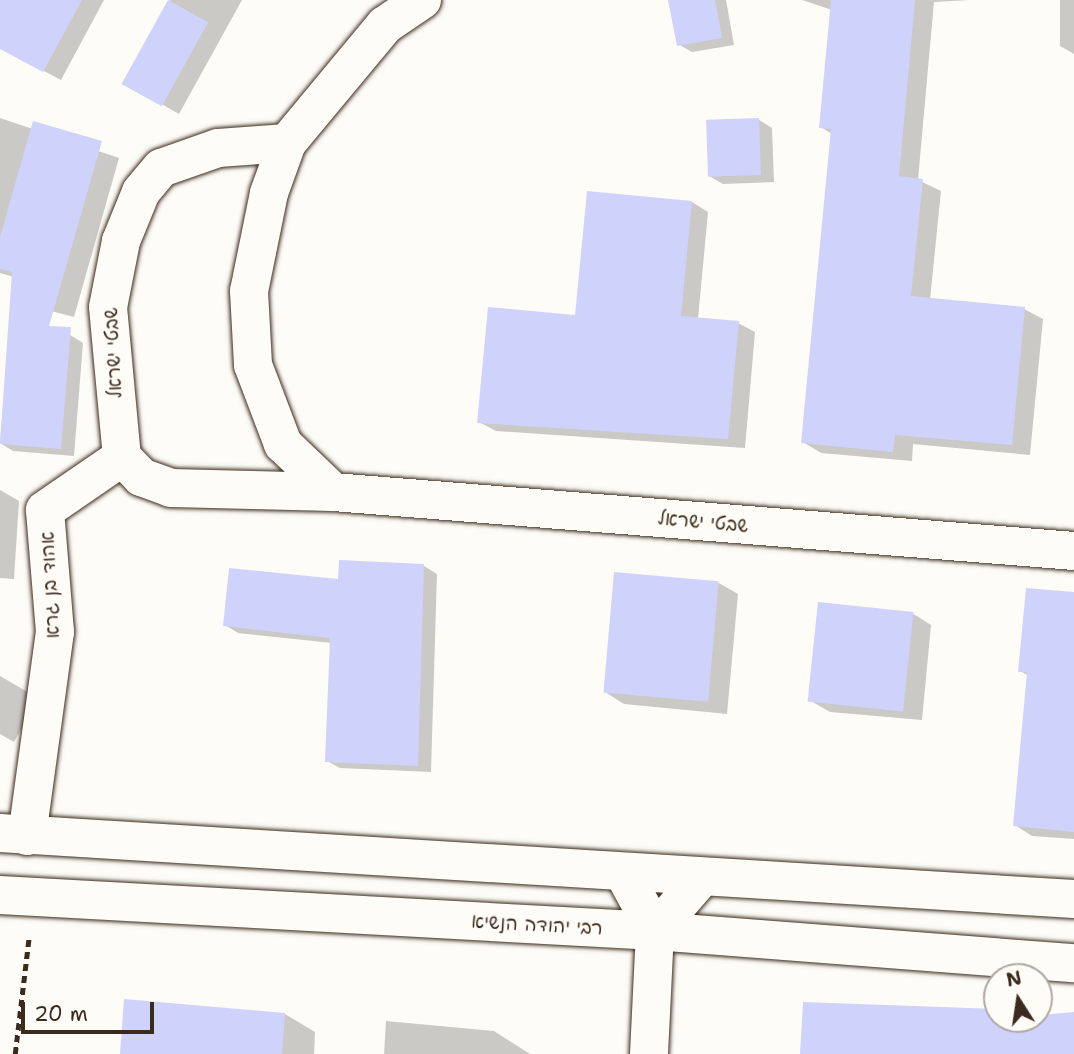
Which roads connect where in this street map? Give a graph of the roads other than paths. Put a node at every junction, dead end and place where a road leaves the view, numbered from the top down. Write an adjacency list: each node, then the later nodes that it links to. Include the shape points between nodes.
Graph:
1 (422, 0): 2 (street, via 385,25)
2 (287, 143): 3 (street, שבטי ישראל, via 218,148 161,168 141,192 121,241 108,307); 4 (street, via 269,192 249,291 253,365 283,444)
3 (122, 457): 4 (street, שבטי ישראל, via 141,477 171,488); 6 (street, אהוד בן גרא, via 45,510 55,632)
4 (333, 492): 5 (street, שבטי ישראל)
5 (1074, 551)
6 (13, 834): 7 (street)
7 (624, 872): 8 (street); 11 (street)
8 (702, 877): 10 (street); 11 (street)
9 (17, 896): 11 (street, רבי יהודה הנשיא)
10 (1074, 900)
11 (655, 931): 12 (street, רבי יהודה הנשיא); 13 (street)
12 (1074, 963)
13 (649, 1054)

